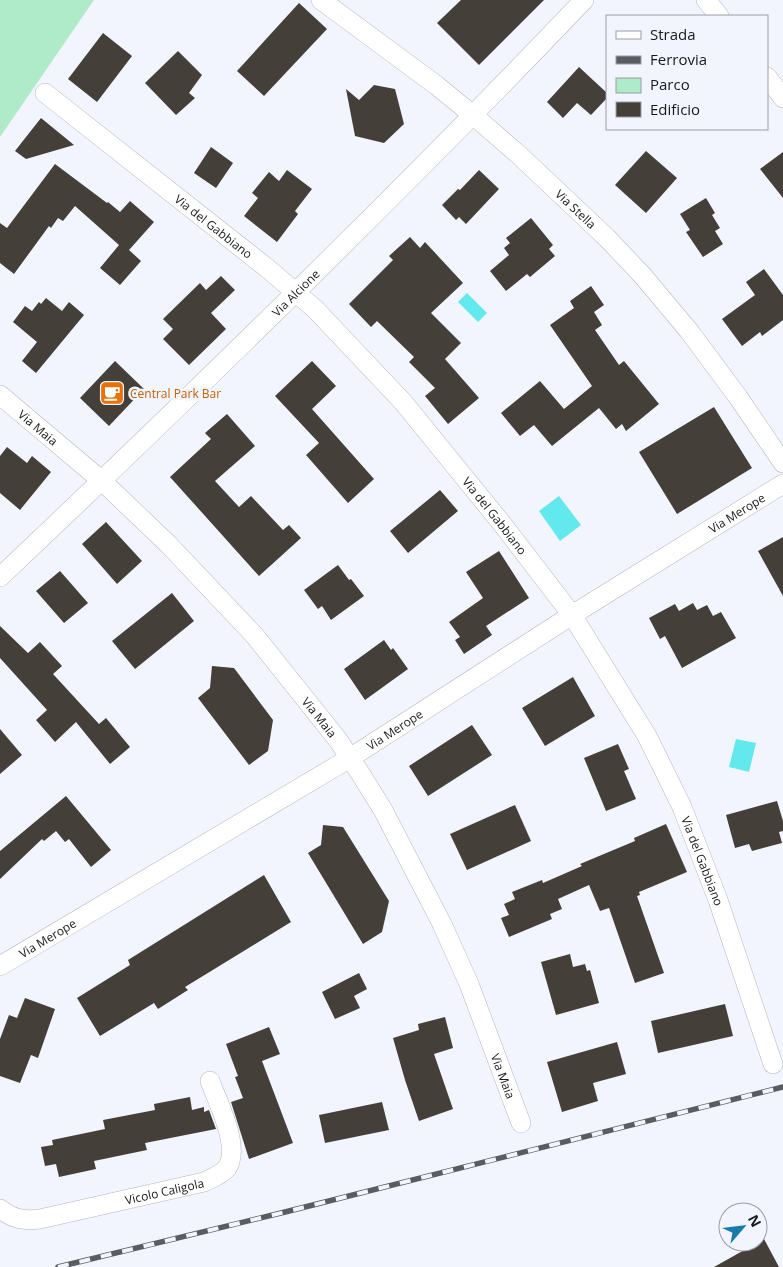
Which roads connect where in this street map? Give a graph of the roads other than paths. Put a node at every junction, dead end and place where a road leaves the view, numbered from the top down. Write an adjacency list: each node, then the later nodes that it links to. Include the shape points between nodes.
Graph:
1 (321, 0): 8 (street, Via Stella)
2 (584, 0): 8 (street, Via Alcione)
3 (706, 0): 4 (street)
4 (718, 15)
5 (768, 78): 7 (street)
6 (45, 93): 9 (street, Via del Gabbiano)
7 (783, 98)
8 (474, 116): 9 (street, Via Alcione); 11 (street, Via Stella, via 592,223 643,276 701,347)
9 (297, 292): 12 (street, Via Alcione); 15 (street, Via del Gabbiano, via 403,402)
10 (0, 395): 12 (street, Via Maia)
11 (783, 463)
12 (102, 481): 14 (street, Via Alcione); 16 (street, Via Maia, via 239,618)
13 (783, 484): 15 (street, Via Merope)
14 (0, 578)
15 (572, 615): 16 (street, Via Merope); 18 (street, Via del Gabbiano, via 647,736 678,800 716,892)
16 (350, 758): 17 (street, Via Merope); 20 (street, Via Maia, via 383,810 442,924)
17 (0, 966)
18 (773, 1064)
19 (210, 1082): 21 (street, Vicolo Caligola, via 232,1150 231,1160 221,1174 204,1182 40,1220 18,1219)
20 (521, 1123)
21 (4, 1212)

